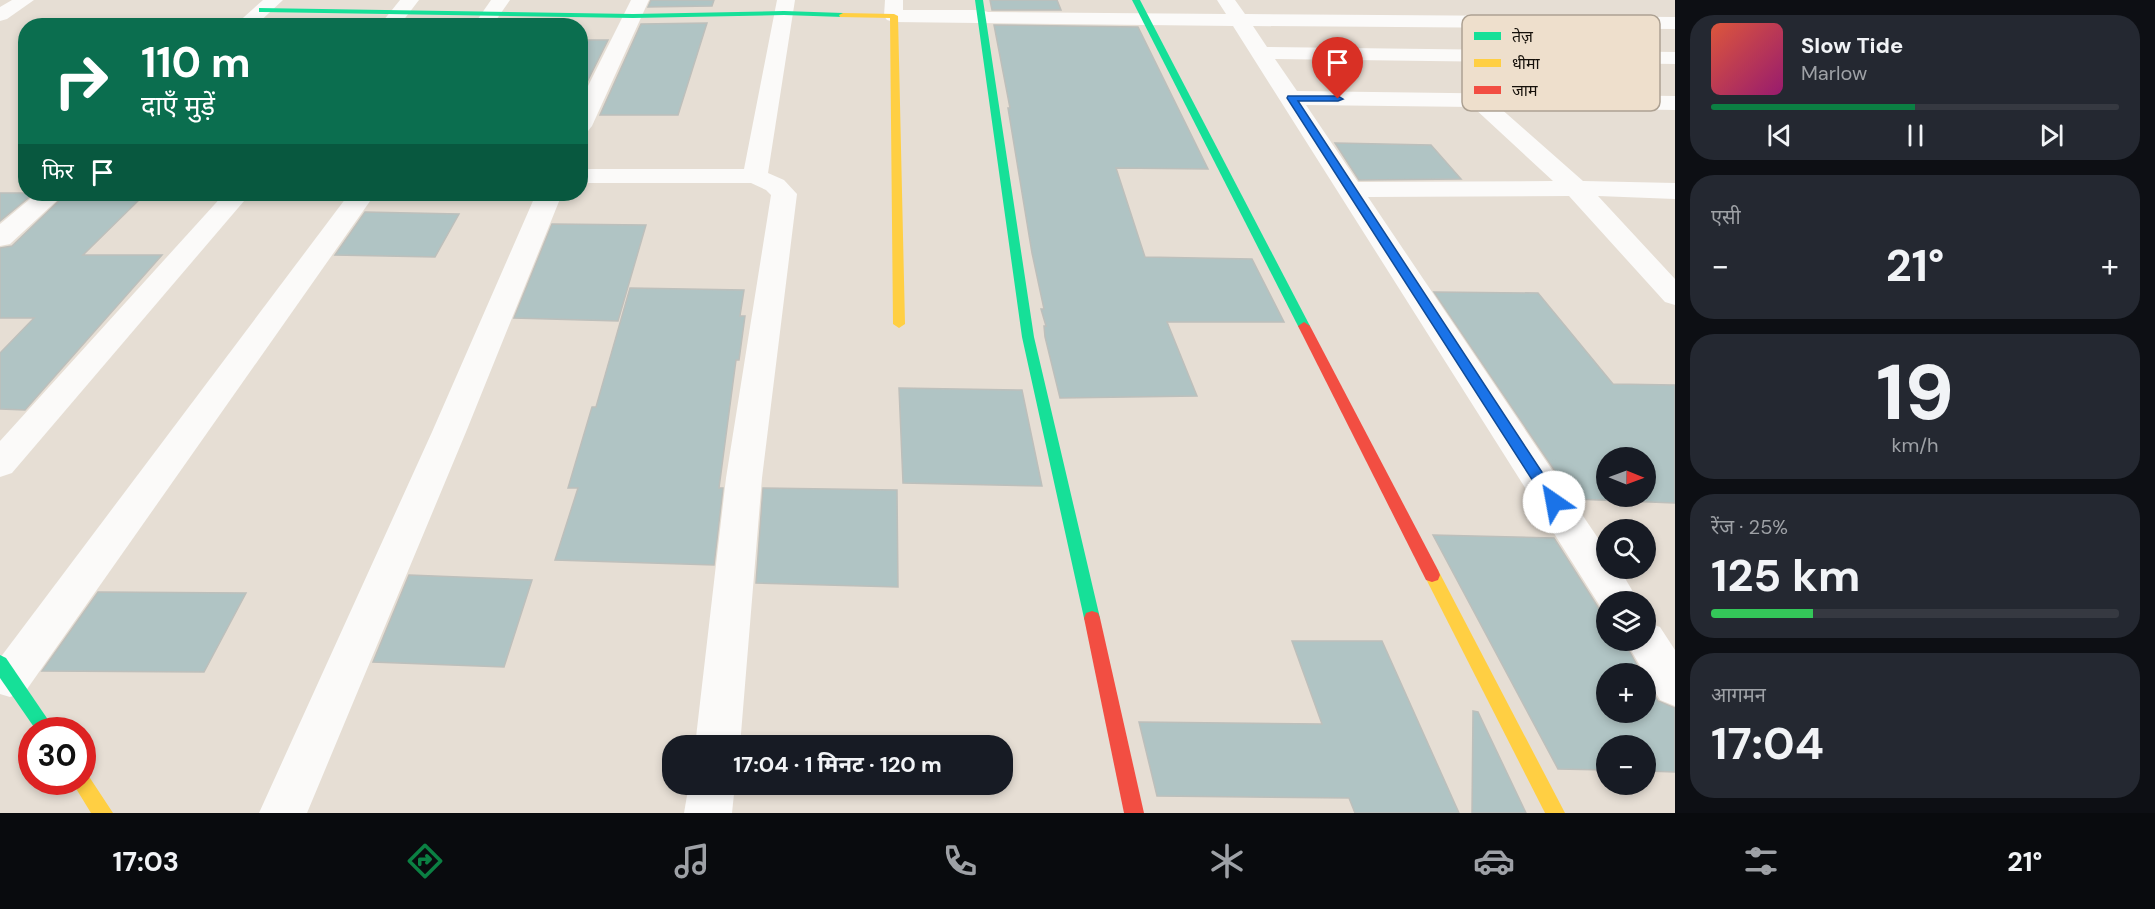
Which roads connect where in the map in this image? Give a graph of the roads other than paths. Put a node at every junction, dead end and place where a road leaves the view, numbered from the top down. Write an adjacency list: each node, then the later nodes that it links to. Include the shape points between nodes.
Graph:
1 (25, 0): 11 (street)
2 (1136, 0): 14 (street)
3 (268, 5): 9 (street); 13 (street)
4 (785, 7): 5 (street); 6 (street); 28 (street)
5 (637, 8): 10 (street); 25 (street)
6 (894, 8): 8 (street); 38 (street)
7 (1233, 10): 12 (street); 14 (street); 17 (street)
8 (980, 11): 14 (street); 51 (street, via 1028,337)
9 (399, 13): 10 (street)
10 (492, 13)
11 (0, 15)
12 (1462, 17)
13 (253, 18)
14 (1145, 19): 52 (street)
15 (1660, 23): 16 (street)
16 (1675, 23)
17 (1261, 52): 18 (street); 21 (street)
18 (1462, 55)
19 (1660, 58): 20 (street)
20 (1675, 58)
21 (1291, 98): 22 (street); 30 (street)
22 (1462, 100)
23 (1660, 103): 24 (street)
24 (1675, 103)
25 (588, 109)
26 (1491, 111): 29 (street)
27 (588, 176): 28 (street)
28 (755, 176): 45 (street, via 776,185 784,194 744,478)
29 (1576, 188): 30 (street); 31 (street); 37 (street)
30 (1351, 190): 40 (street)
31 (1675, 191)
32 (43, 201): 36 (street)
33 (231, 201): 39 (street)
34 (357, 201): 42 (street)
35 (546, 201): 49 (street)
36 (0, 238)
37 (1675, 296)
38 (899, 324)
39 (0, 464)
40 (1612, 591)
41 (1652, 651): 43 (street)
42 (5, 670): 44 (street)
43 (1675, 686)
44 (37, 717)
45 (718, 735)
46 (90, 795): 48 (street)
47 (710, 795): 50 (street)
48 (103, 813)
49 (283, 813)
50 (708, 813)
51 (1134, 813)
52 (1555, 813)

